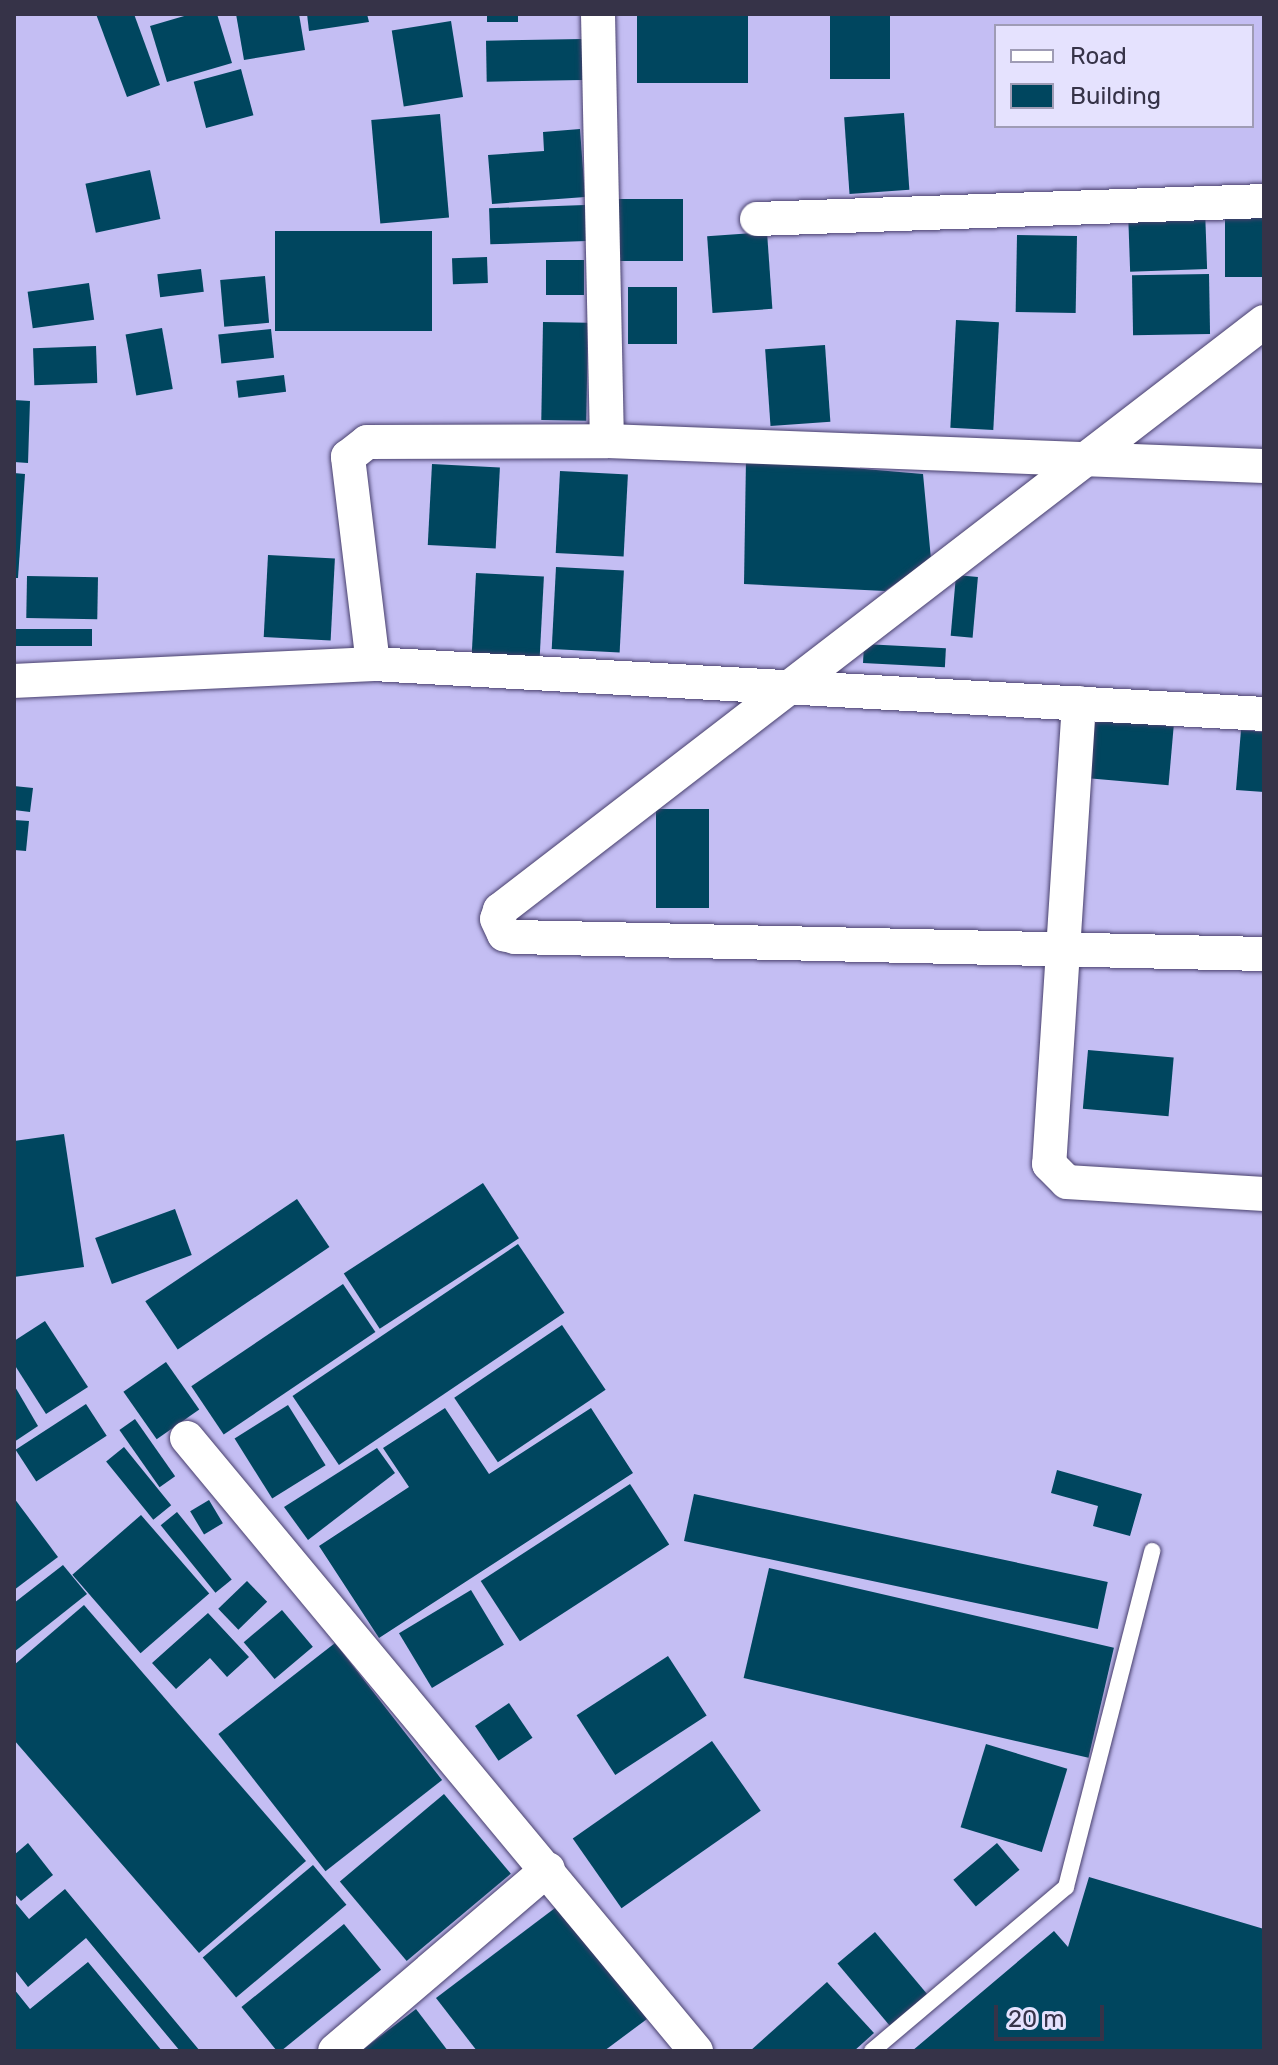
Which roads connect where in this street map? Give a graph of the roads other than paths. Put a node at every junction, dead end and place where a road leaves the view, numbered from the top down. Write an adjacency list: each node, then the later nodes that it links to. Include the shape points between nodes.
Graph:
1 (598, 14): 5 (street)
2 (1264, 201): 3 (street)
3 (757, 219)
4 (1264, 322): 6 (street)
5 (607, 441): 6 (street); 8 (street, via 367,442 357,447 348,457)
6 (1087, 459): 7 (street); 10 (street)
7 (1264, 466)
8 (373, 664): 9 (street); 10 (street)
9 (14, 681)
10 (788, 689): 11 (street); 13 (street, via 500,910 497,919 504,934)
11 (1079, 703): 12 (street); 13 (street)
12 (1264, 714)
13 (1066, 949): 14 (street); 15 (street, via 1049,1164 1055,1175 1067,1182)
14 (1264, 954)
15 (1264, 1194)
16 (187, 1438): 18 (street)
17 (1152, 1551): 21 (lane, via 1066,1887)
18 (548, 1869): 19 (street); 20 (street)
19 (335, 2051)
20 (696, 2051)
21 (872, 2051)

